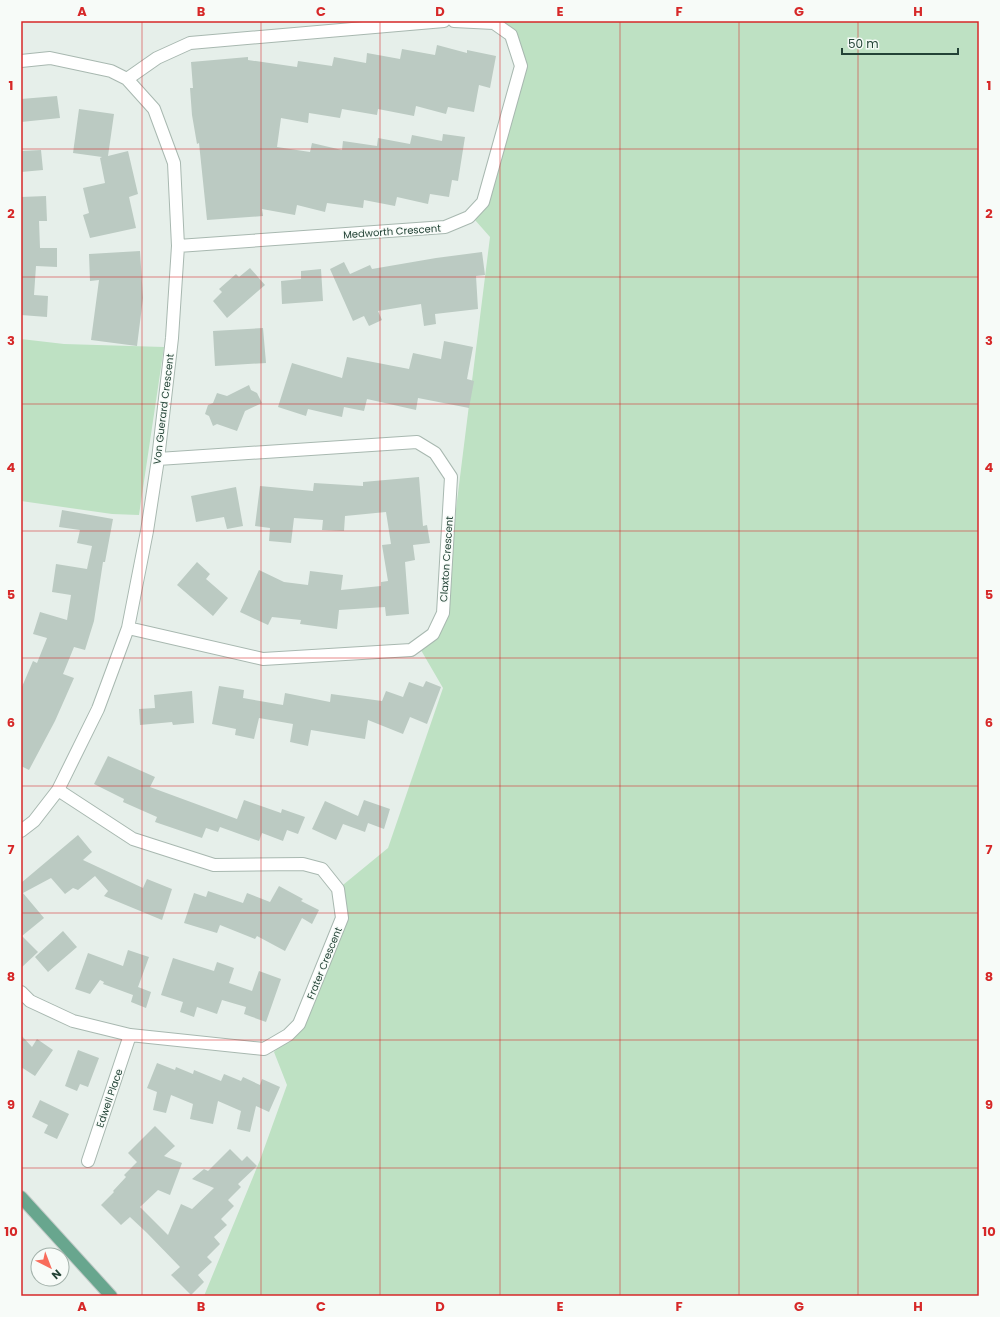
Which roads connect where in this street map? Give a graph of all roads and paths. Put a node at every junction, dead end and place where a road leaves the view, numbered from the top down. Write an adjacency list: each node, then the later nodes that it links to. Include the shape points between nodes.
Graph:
1 (444, 21): 4 (street, via 190,43 157,58)
2 (454, 21): 5 (street, Medworth Crescent, via 494,23 511,35 521,66 483,202 469,217 445,227)
3 (21, 61): 4 (street, Von Guerard Crescent, via 50,58 110,71)
4 (127, 79): 5 (street, Von Guerard Crescent, via 154,109 174,163)
5 (178, 246): 6 (street, Von Guerard Crescent, via 172,338)
6 (158, 459): 7 (street, Von Guerard Crescent); 7 (street, Claxton Crescent, via 417,442 435,453 451,477 443,614 433,634 411,650 263,659)
7 (128, 628): 8 (street, Von Guerard Crescent, via 98,709)
8 (58, 790): 9 (street, Von Guerard Crescent, via 34,821); 11 (street, Frater Crescent, via 133,839 214,865 303,864 322,869 338,889 342,918 299,1024 288,1035 264,1049)
9 (21, 830)
10 (21, 992): 11 (street, Frater Crescent, via 30,1000 73,1020)
11 (130, 1035): 12 (street, Edwell Place)
12 (88, 1161)
13 (21, 1198): 14 (main road)
14 (111, 1296)

